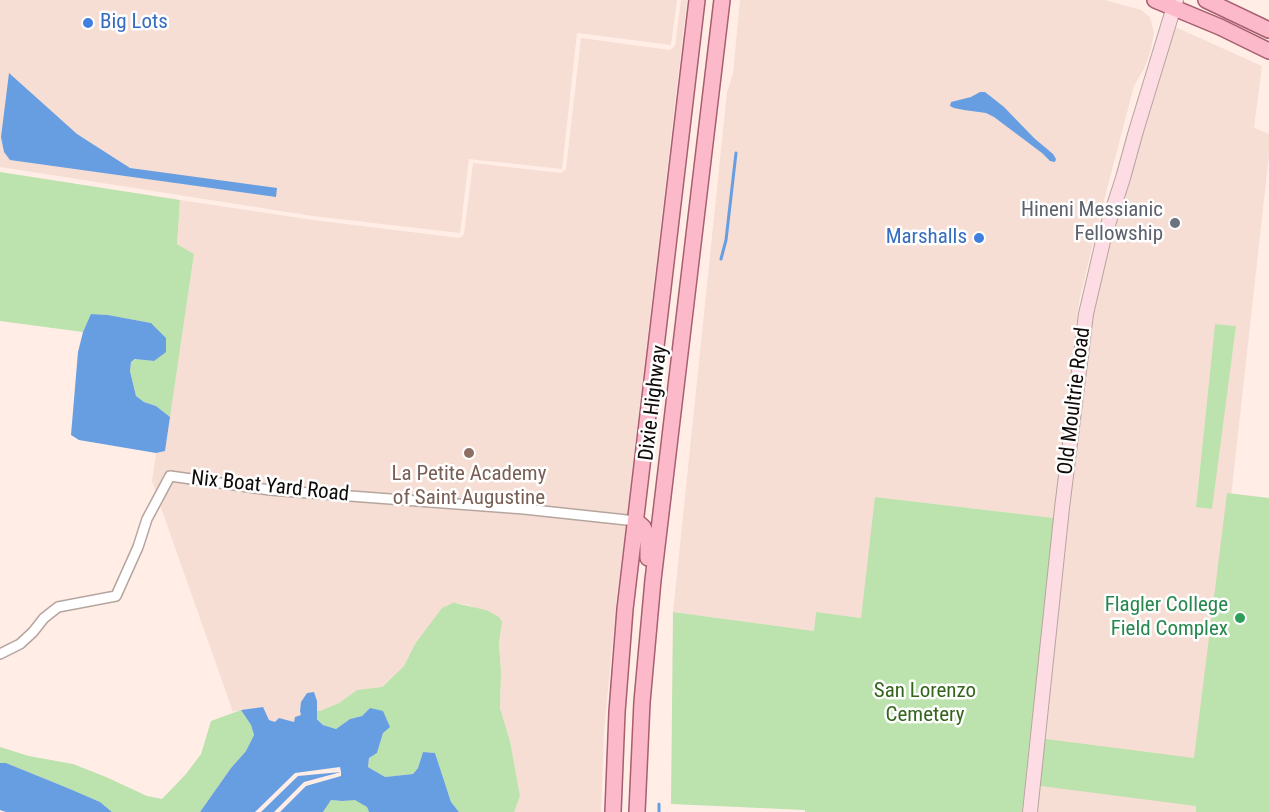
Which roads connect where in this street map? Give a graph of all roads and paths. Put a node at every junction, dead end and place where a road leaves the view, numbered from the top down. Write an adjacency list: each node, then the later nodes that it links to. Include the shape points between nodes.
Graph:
1 (697, 0): 8 (main road, Dixie Highway)
2 (722, 0): 9 (main road, Dixie Highway)
3 (1155, 0): 5 (main road)
4 (1206, 0): 6 (main road)
5 (1175, 3): 7 (main road); 18 (main road, Old Moultrie Road, via 1106,228 1086,314)
6 (1269, 30)
7 (1269, 51)
8 (657, 333): 10 (main road, via 663,348 645,505); 11 (main road, Dixie Highway)
9 (664, 498): 10 (main road); 14 (main road, Dixie Highway)
10 (655, 518): 11 (main road)
11 (636, 521): 12 (main road, Dixie Highway); 13 (street, Nix Boat Yard Road, via 270,490 170,476 147,519 116,596 58,607 20,644); 14 (main road, via 646,532 649,545 641,639)
12 (628, 582): 15 (main road, Dixie Highway, via 616,712); 16 (main road, via 633,594)
13 (0, 654)
14 (645, 670): 17 (main road, Dixie Highway)
15 (613, 812)
16 (620, 812)
17 (638, 812)
18 (1030, 812)

